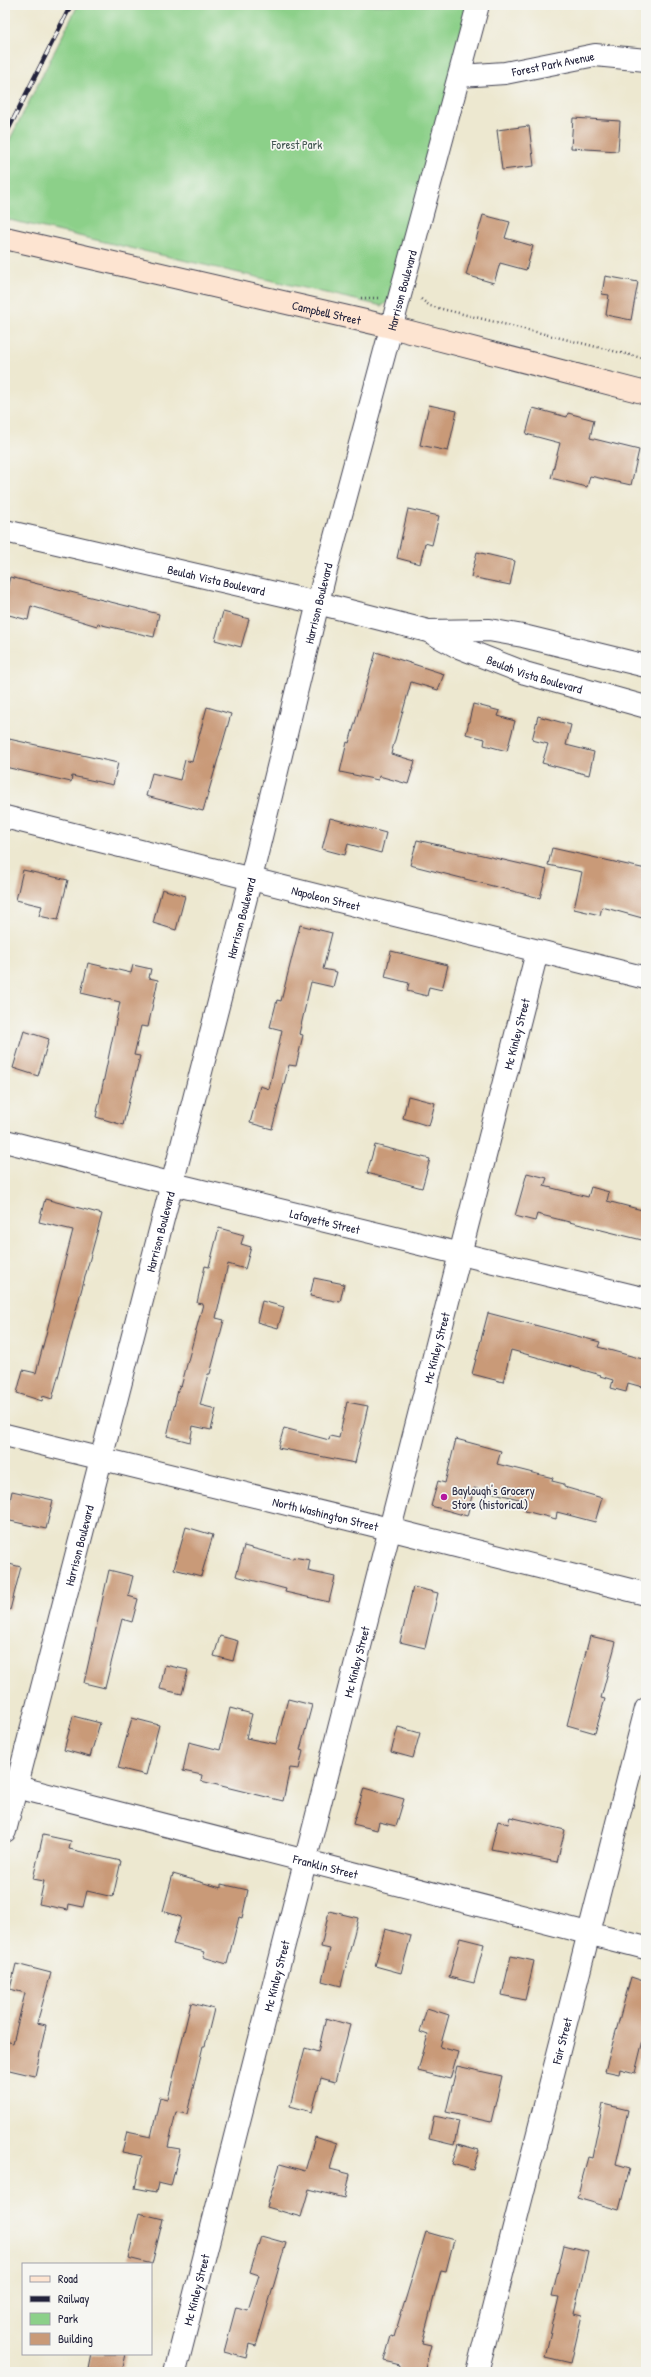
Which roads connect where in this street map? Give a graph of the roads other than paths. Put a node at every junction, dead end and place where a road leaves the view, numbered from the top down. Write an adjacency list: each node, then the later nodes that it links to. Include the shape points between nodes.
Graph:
1 (478, 5): 3 (street, Harrison Boulevard)
2 (646, 60): 3 (street, Forest Park Avenue, via 595,55 505,73)
3 (460, 76): 5 (street, Harrison Boulevard)
4 (5, 238): 5 (main road, Campbell Street)
5 (391, 328): 6 (main road, Campbell Street); 8 (street, Harrison Boulevard)
6 (646, 393)
7 (5, 531): 8 (street, Beulah Vista Boulevard)
8 (318, 602): 9 (street, Beulah Vista Boulevard); 13 (street, Harrison Boulevard)
9 (428, 631): 10 (street, Beulah Vista Boulevard, via 489,630); 11 (street, Beulah Vista Boulevard, via 456,646 525,673)
10 (646, 666)
11 (646, 707)
12 (5, 817): 13 (street, Napoleon Street)
13 (251, 878): 14 (street, Napoleon Street); 17 (street, Harrison Boulevard)
14 (538, 952): 15 (street, Napoleon Street); 18 (street, Mc Kinley Street)
15 (646, 978)
16 (5, 1141): 17 (street, Lafayette Street)
17 (173, 1184): 18 (street, Lafayette Street); 21 (street, Harrison Boulevard)
18 (462, 1254): 19 (street, Lafayette Street); 22 (street, Mc Kinley Street)
19 (646, 1299)
20 (5, 1435): 21 (street, North Washington Street)
21 (102, 1460): 22 (street, North Washington Street); 25 (street, Harrison Boulevard)
22 (389, 1529): 23 (street, North Washington Street); 27 (street, Mc Kinley Street)
23 (646, 1594)
24 (646, 1709): 28 (street, Fair Street)
25 (10, 1786): 26 (street, Harrison Boulevard); 27 (street, Franklin Street)
26 (5, 1831)
27 (306, 1861): 28 (street, Franklin Street); 30 (street, Mc Kinley Street)
28 (589, 1932): 29 (street, Franklin Street); 31 (street, Fair Street)
29 (646, 1948)
30 (174, 2372)
31 (477, 2372)

